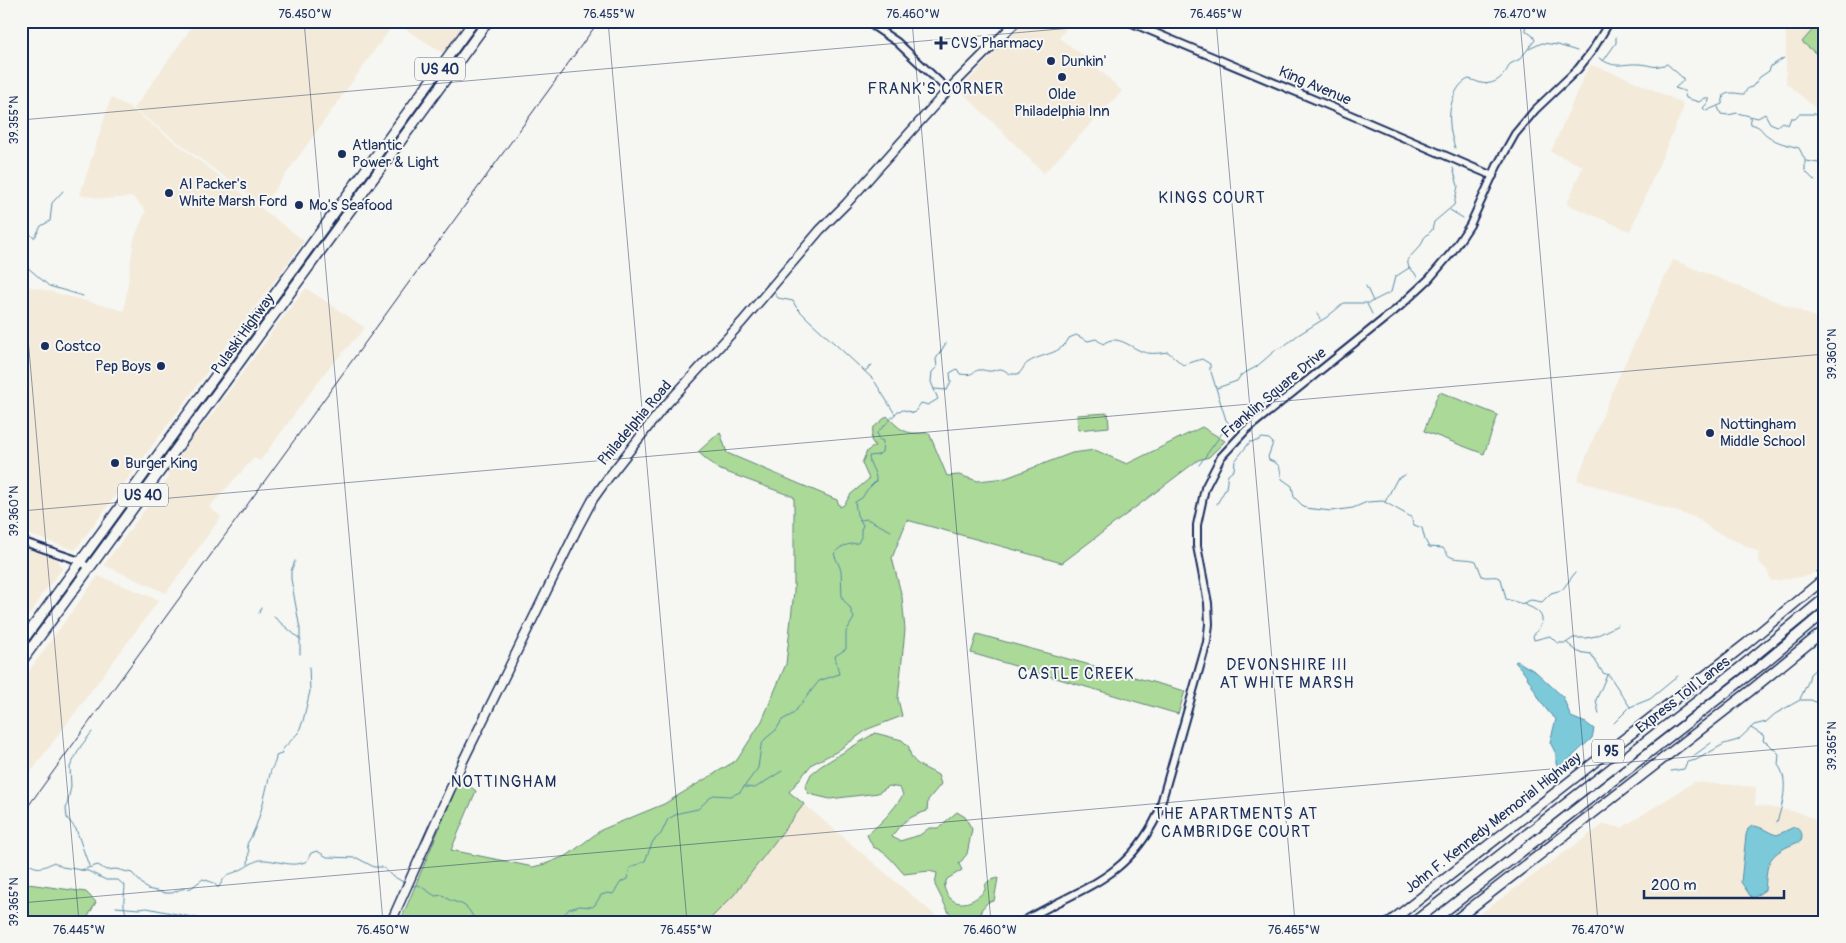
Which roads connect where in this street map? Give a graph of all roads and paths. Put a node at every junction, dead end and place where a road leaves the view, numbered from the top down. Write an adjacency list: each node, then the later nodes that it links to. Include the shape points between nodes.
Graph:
1 (474, 21): 10 (highway, Pulaski Highway / US 40)
2 (488, 21): 11 (highway, Pulaski Highway / US 40)
3 (866, 21): 7 (street, via 897,42)
4 (1017, 21): 7 (main road, Philadelphia Road)
5 (1127, 21): 8 (street, King Avenue)
6 (1610, 21): 8 (street, Franklin Square Drive, via 1578,69 1524,122)
7 (948, 90): 18 (main road, Philadelphia Road, via 662,409 593,499 463,761)
8 (1493, 176): 19 (street, Franklin Square Drive, via 1462,237 1415,294 1246,430 1221,457 1205,488 1196,525 1196,546 1208,603 1207,642 1158,814 1138,846 1113,872)
9 (21, 541): 10 (street)
10 (80, 561): 11 (street); 16 (highway, Pulaski Highway / US 40)
11 (89, 568): 17 (highway, Pulaski Highway / US 40)
12 (1825, 578): 20 (highway, John F. Kennedy Memorial Highway / I 95, via 1748,643)
13 (1825, 598): 21 (highway, Express Toll Lanes)
14 (1825, 612): 22 (highway, Express Toll Lanes)
15 (1825, 630): 23 (highway, I 95)
16 (21, 643)
17 (21, 662)
18 (391, 922)
19 (1022, 922)
20 (1390, 922)
21 (1414, 922)
22 (1432, 922)
23 (1453, 922)

